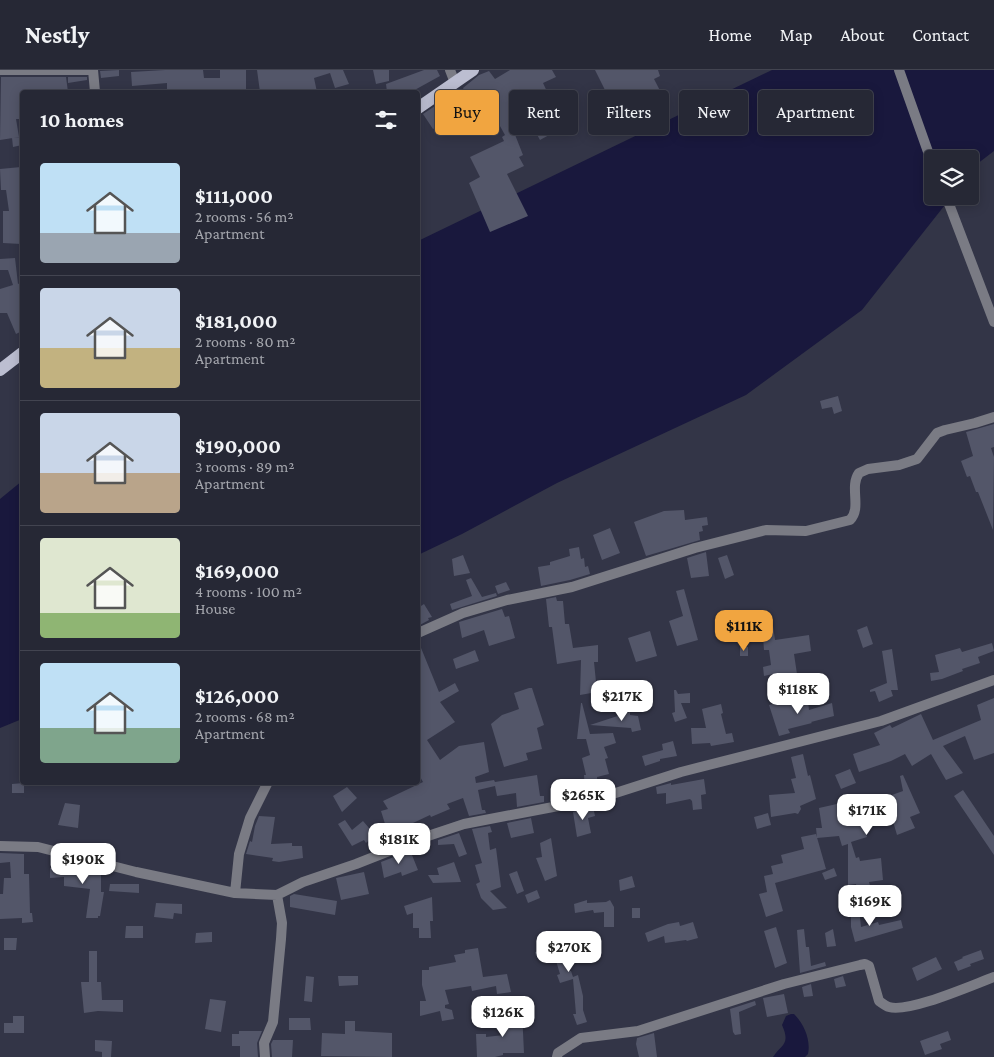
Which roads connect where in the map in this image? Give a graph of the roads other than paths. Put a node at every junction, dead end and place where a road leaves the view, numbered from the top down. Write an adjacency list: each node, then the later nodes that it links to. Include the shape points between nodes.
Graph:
1 (0, 70): 2 (street)
2 (93, 70): 7 (street)
3 (450, 70): 6 (street)
4 (473, 70): 6 (main road)
5 (899, 70): 9 (street)
6 (455, 83): 8 (main road)
7 (95, 90)
8 (420, 107)
9 (927, 150)
10 (949, 205): 11 (street)
11 (993, 316)
12 (20, 355): 13 (main road)
13 (0, 370)
14 (994, 417): 15 (street, via 937,433 917,459 859,473 854,483 855,512 850,520 806,531 766,530 695,548 572,587 463,613)
15 (420, 633)
16 (994, 680): 20 (street, via 881,721 681,772 600,798 464,824 303,882)
17 (266, 785): 19 (street, via 250,818 239,854)
18 (0, 846): 19 (street, via 38,846 136,872)
19 (235, 893): 20 (street)
20 (278, 895): 22 (street, via 281,939 272,1022 264,1042)
21 (994, 977): 23 (street, via 918,1004 895,1008 879,1001 869,966 860,964 784,984 638,1031 581,1038 563,1049)
22 (265, 1057)
23 (557, 1057)

